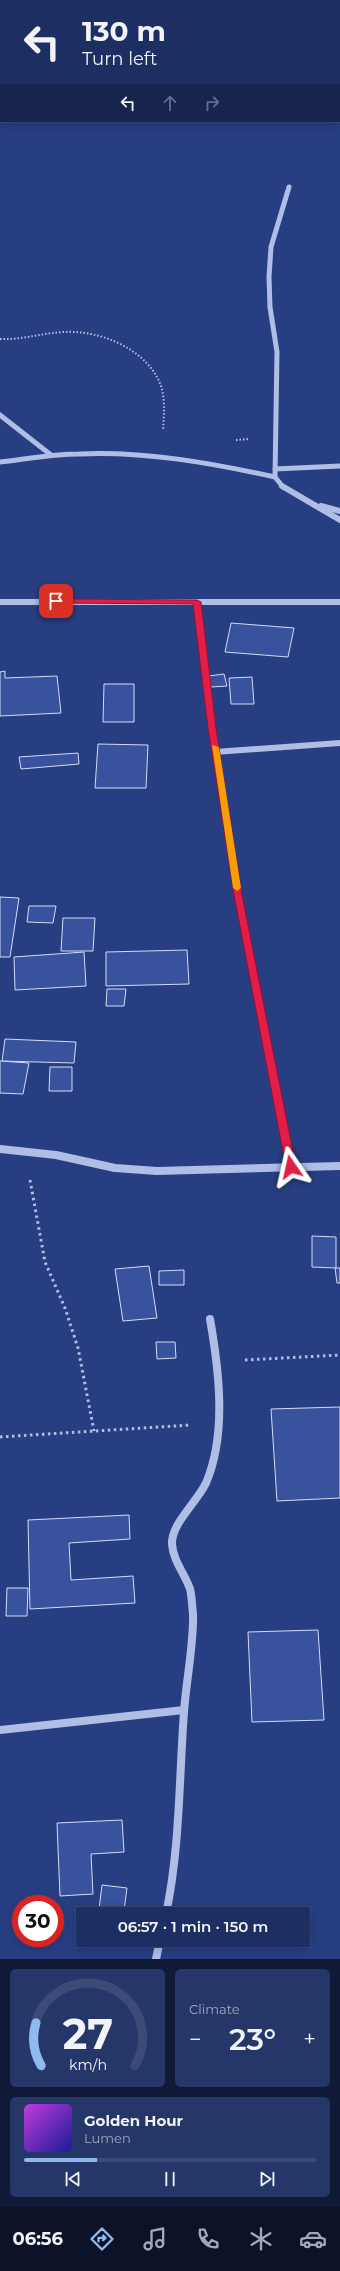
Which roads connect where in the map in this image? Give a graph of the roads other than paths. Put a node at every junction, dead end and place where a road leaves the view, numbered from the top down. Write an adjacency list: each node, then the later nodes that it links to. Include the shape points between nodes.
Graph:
1 (289, 187): 6 (street, via 271,247 268,277 277,352)
2 (0, 415): 3 (street)
3 (51, 455): 4 (street); 7 (street, via 166,457)
4 (0, 462)
5 (340, 466): 6 (street)
6 (275, 469): 7 (street)
7 (275, 477): 8 (street, via 282,487)
8 (315, 505): 9 (street); 10 (street)
9 (340, 511)
10 (340, 520)
11 (0, 602): 12 (street)
12 (197, 602): 13 (street); 15 (street)
13 (340, 602)
14 (340, 743): 15 (street)
15 (215, 752): 18 (street, via 238,895)
16 (0, 1149): 18 (street, via 56,1155 115,1168 157,1171)
17 (340, 1166): 18 (street)
18 (291, 1167)
19 (210, 1319): 20 (street, via 217,1361 217,1448 206,1482 197,1500 176,1525 172,1543 176,1561 190,1590 193,1615)
20 (184, 1710): 21 (street); 22 (street, via 173,1881)
21 (0, 1730)
22 (167, 1907)
23 (159, 1947): 24 (street)
24 (156, 1959)

